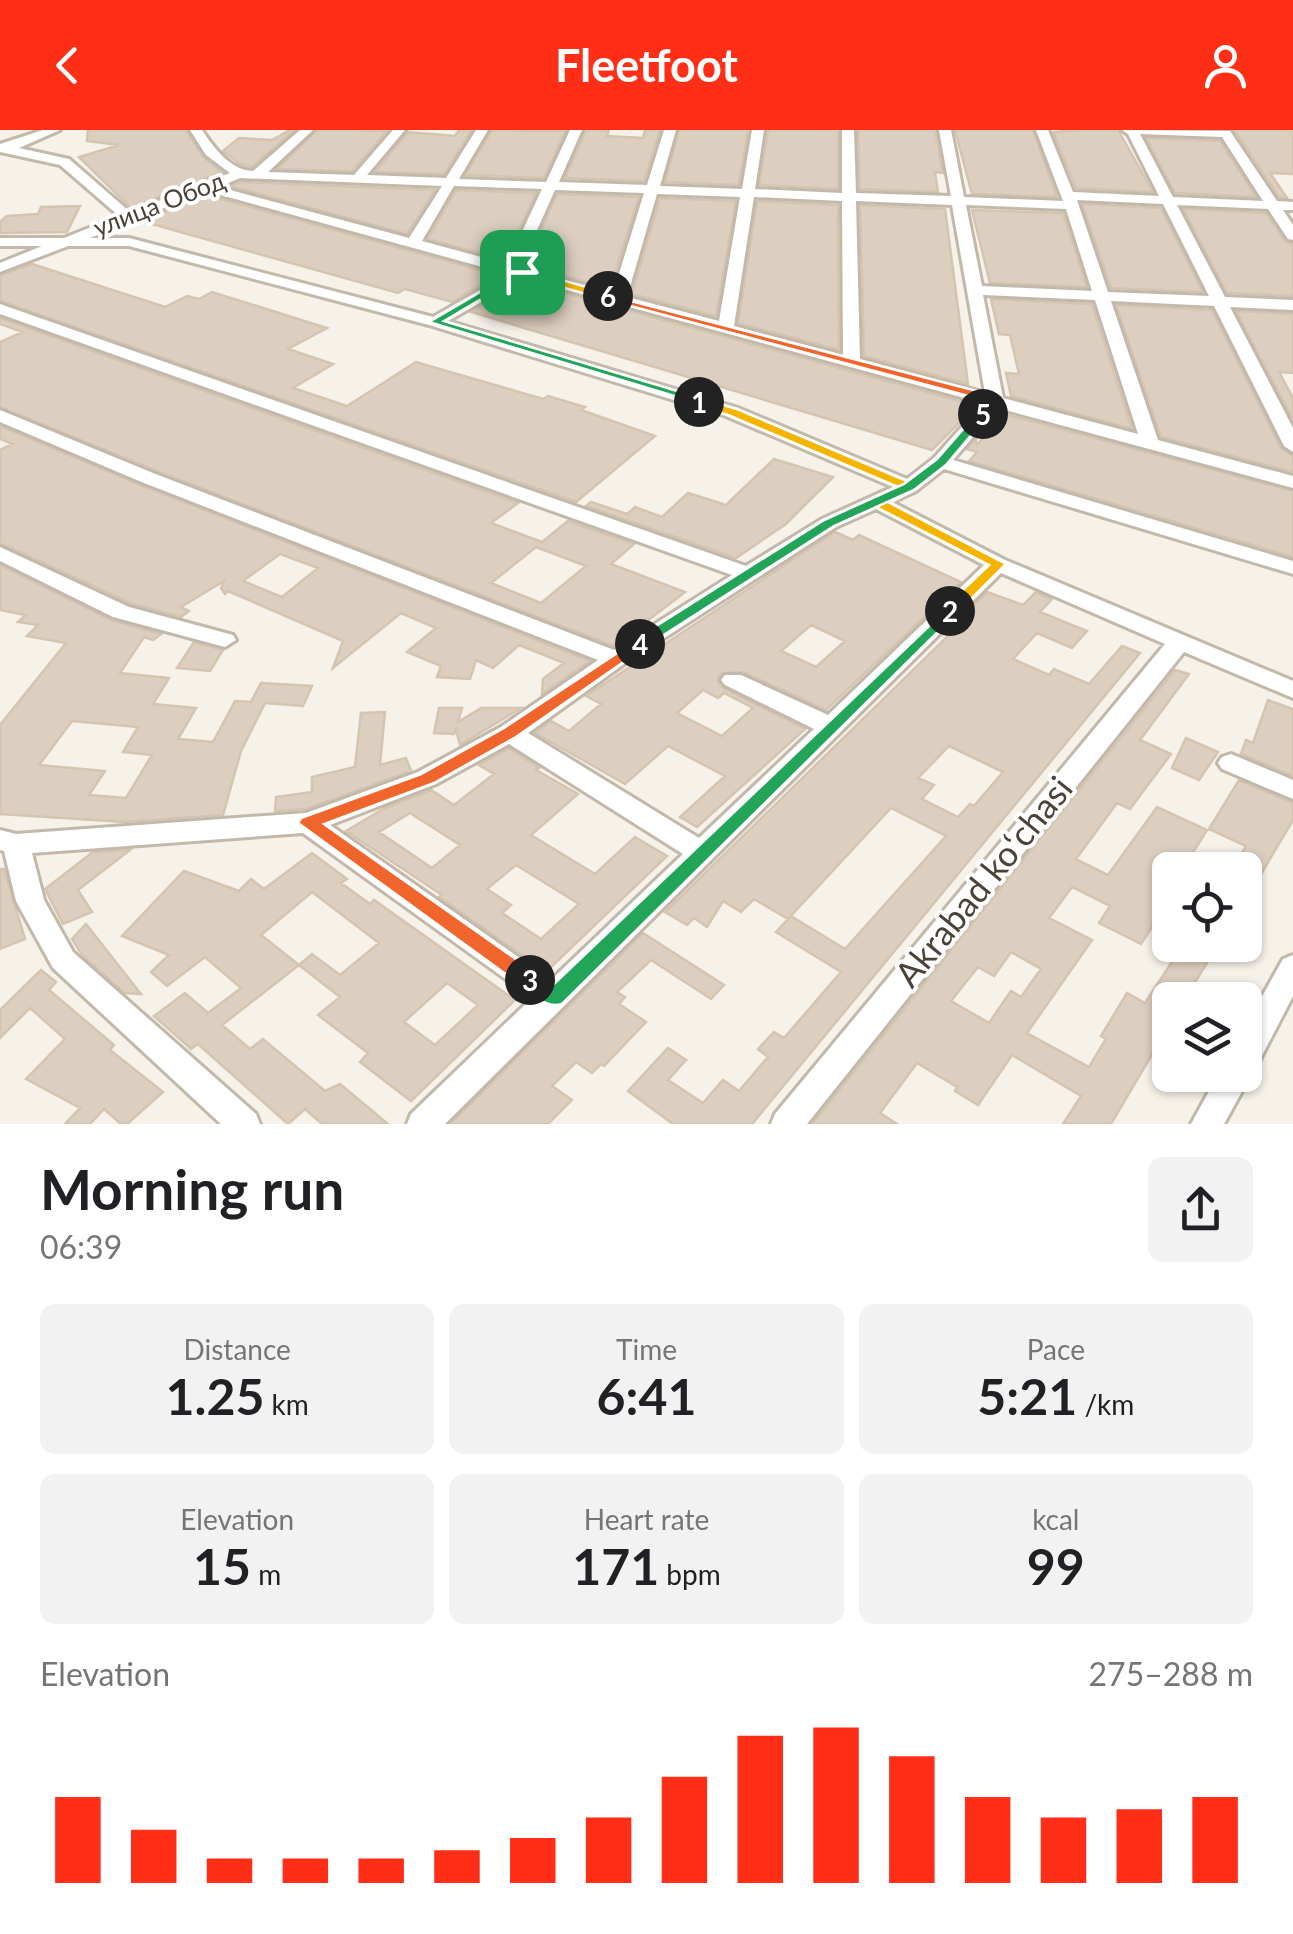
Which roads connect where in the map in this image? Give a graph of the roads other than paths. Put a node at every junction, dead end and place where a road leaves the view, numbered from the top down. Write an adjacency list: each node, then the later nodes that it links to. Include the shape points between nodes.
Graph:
1 (54, 130): 14 (street)
2 (196, 130): 15 (street, via 210,152)
3 (307, 130): 16 (street, улица Обод)
4 (399, 130): 17 (street)
5 (482, 130): 18 (street)
6 (576, 130): 20 (street)
7 (670, 130): 21 (street)
8 (758, 130): 22 (street)
9 (848, 130): 23 (street)
10 (945, 130): 25 (street)
11 (1042, 130): 26 (street)
12 (1130, 130): 13 (street); 24 (street)
13 (1225, 132): 27 (street)
14 (3, 150): 29 (street, via 64,162)
15 (240, 174): 16 (street, улица Обод); 19 (street, улица Обод)
16 (256, 175): 17 (street)
17 (356, 180): 18 (street)
18 (450, 184): 20 (street); 34 (street)
19 (205, 187): 29 (street, улица Обод); 34 (street)
20 (550, 189): 21 (street); 37 (street)
21 (650, 192): 22 (street); 40 (street)
22 (749, 196): 23 (street); 45 (street)
23 (850, 199): 25 (street); 46 (street)
24 (1167, 200): 26 (street); 27 (street); 41 (street)
25 (958, 201): 26 (street); 38 (street)
26 (1070, 201): 39 (street)
27 (1270, 205): 28 (street); 31 (street)
28 (1293, 206)
29 (127, 216): 30 (street, улица Обод)
30 (96, 228): 33 (street); 35 (street, улица Обод)
31 (1293, 236)
32 (0, 242): 35 (street)
33 (129, 242): 35 (street); 44 (street)
34 (414, 242): 37 (street)
35 (55, 244): 36 (street, улица Обод)
36 (0, 268)
37 (517, 271): 40 (street); 44 (street)
38 (974, 290): 39 (street); 47 (street)
39 (1101, 296): 41 (street); 49 (street)
40 (619, 299): 45 (street)
41 (1219, 302): 42 (street); 50 (street)
42 (1293, 305)
43 (0, 308): 58 (street)
44 (434, 322): 53 (street, via 732,412)
45 (726, 328): 46 (street)
46 (852, 362): 47 (street)
47 (996, 400): 49 (street); 51 (street)
48 (0, 414): 61 (street)
49 (1150, 444): 52 (street)
50 (1293, 446)
51 (942, 462): 53 (street); 57 (street)
52 (1293, 482)
53 (909, 487): 54 (street)
54 (879, 503): 56 (street); 58 (street, via 829,523)
55 (0, 553): 59 (street, via 121,612)
56 (998, 564): 60 (street); 64 (street)
57 (1293, 568)
58 (748, 574): 61 (street)
59 (225, 640)
60 (1180, 640): 63 (street); 77 (street, Akrabad koʻchasi)
61 (616, 659): 65 (street)
62 (733, 680): 64 (street)
63 (1293, 690)
64 (831, 727): 70 (street)
65 (510, 733): 68 (street, via 427,778); 70 (street)
66 (1231, 763): 67 (street)
67 (1293, 790)
68 (308, 823): 69 (street); 72 (street)
69 (8, 842): 75 (street, via 63,960)
70 (702, 852): 72 (street)
71 (1293, 966): 73 (street)
72 (554, 998): 76 (street)
73 (1262, 1025)
74 (1225, 1092): 78 (street)
75 (244, 1124)
76 (424, 1124)
77 (787, 1124)
78 (1207, 1124)

